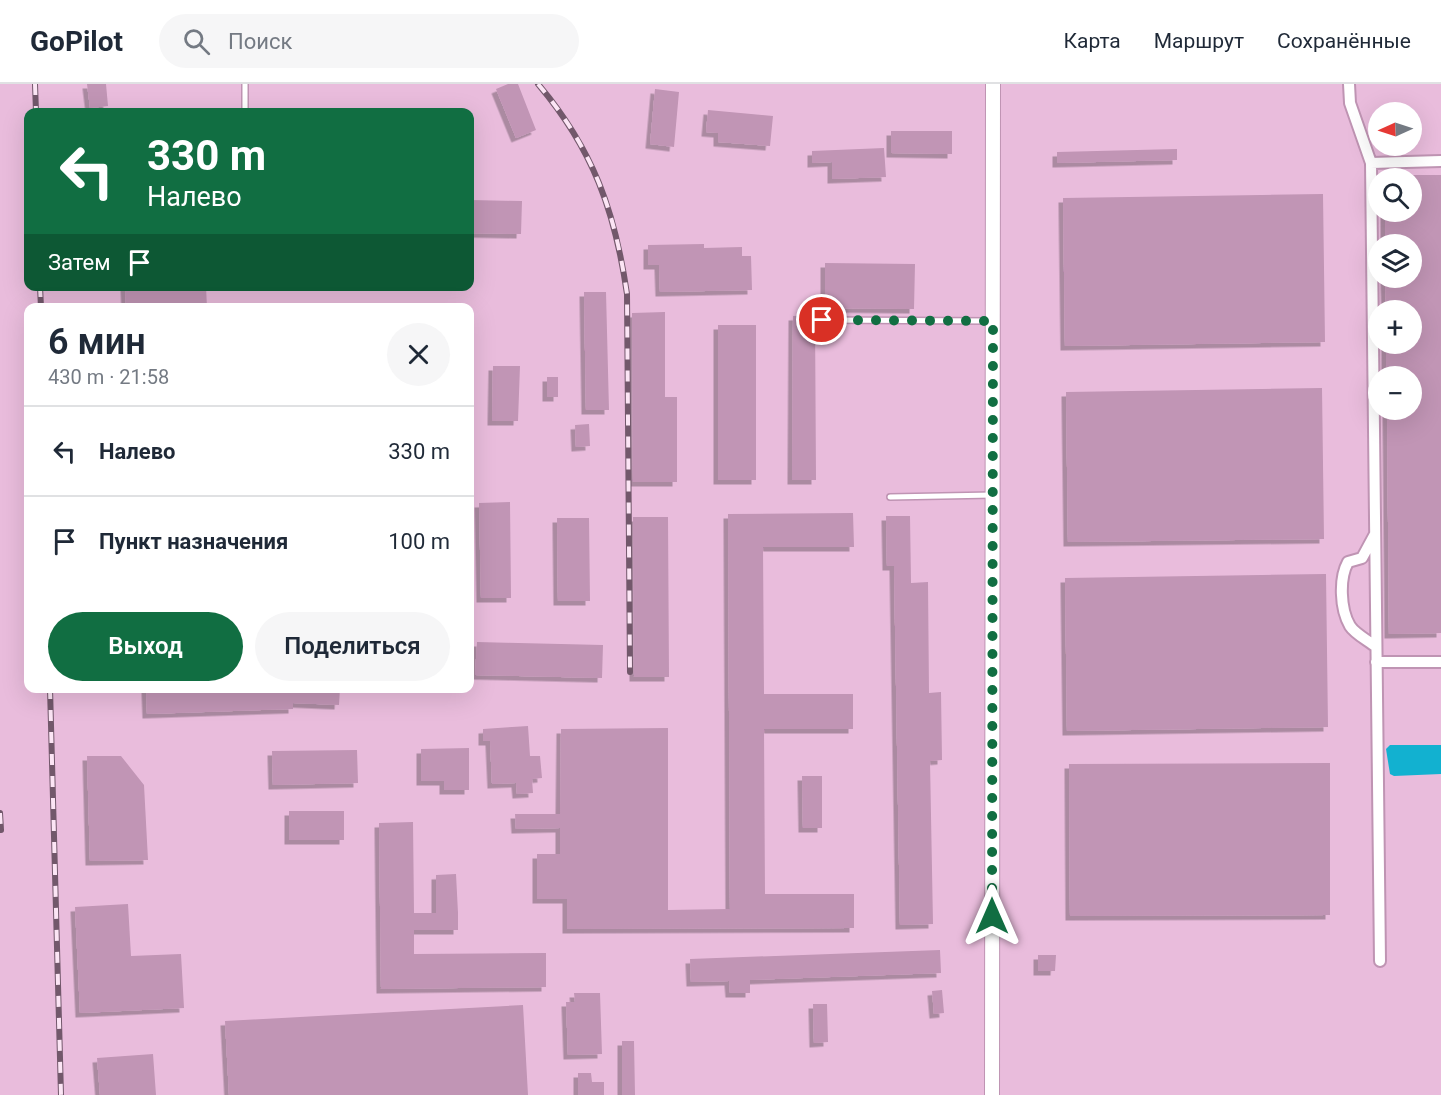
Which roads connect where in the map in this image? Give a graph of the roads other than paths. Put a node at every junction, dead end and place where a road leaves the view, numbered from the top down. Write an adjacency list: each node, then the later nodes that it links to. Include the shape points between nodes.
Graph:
1 (245, 84): 4 (lane)
2 (993, 84): 8 (street)
3 (1349, 84): 6 (street, via 1350,103)
4 (245, 108)
5 (1441, 161): 6 (street)
6 (1371, 163): 11 (street)
7 (822, 320): 8 (lane)
8 (993, 321): 9 (street)
9 (993, 495): 10 (lane); 16 (street)
10 (890, 497)
11 (1375, 534): 12 (street); 12 (street, via 1362,558 1348,562 1342,573 1343,604 1351,626)
12 (1376, 646): 13 (street)
13 (1376, 662): 14 (street); 15 (street)
14 (1441, 662)
15 (1380, 961)
16 (992, 1095)

